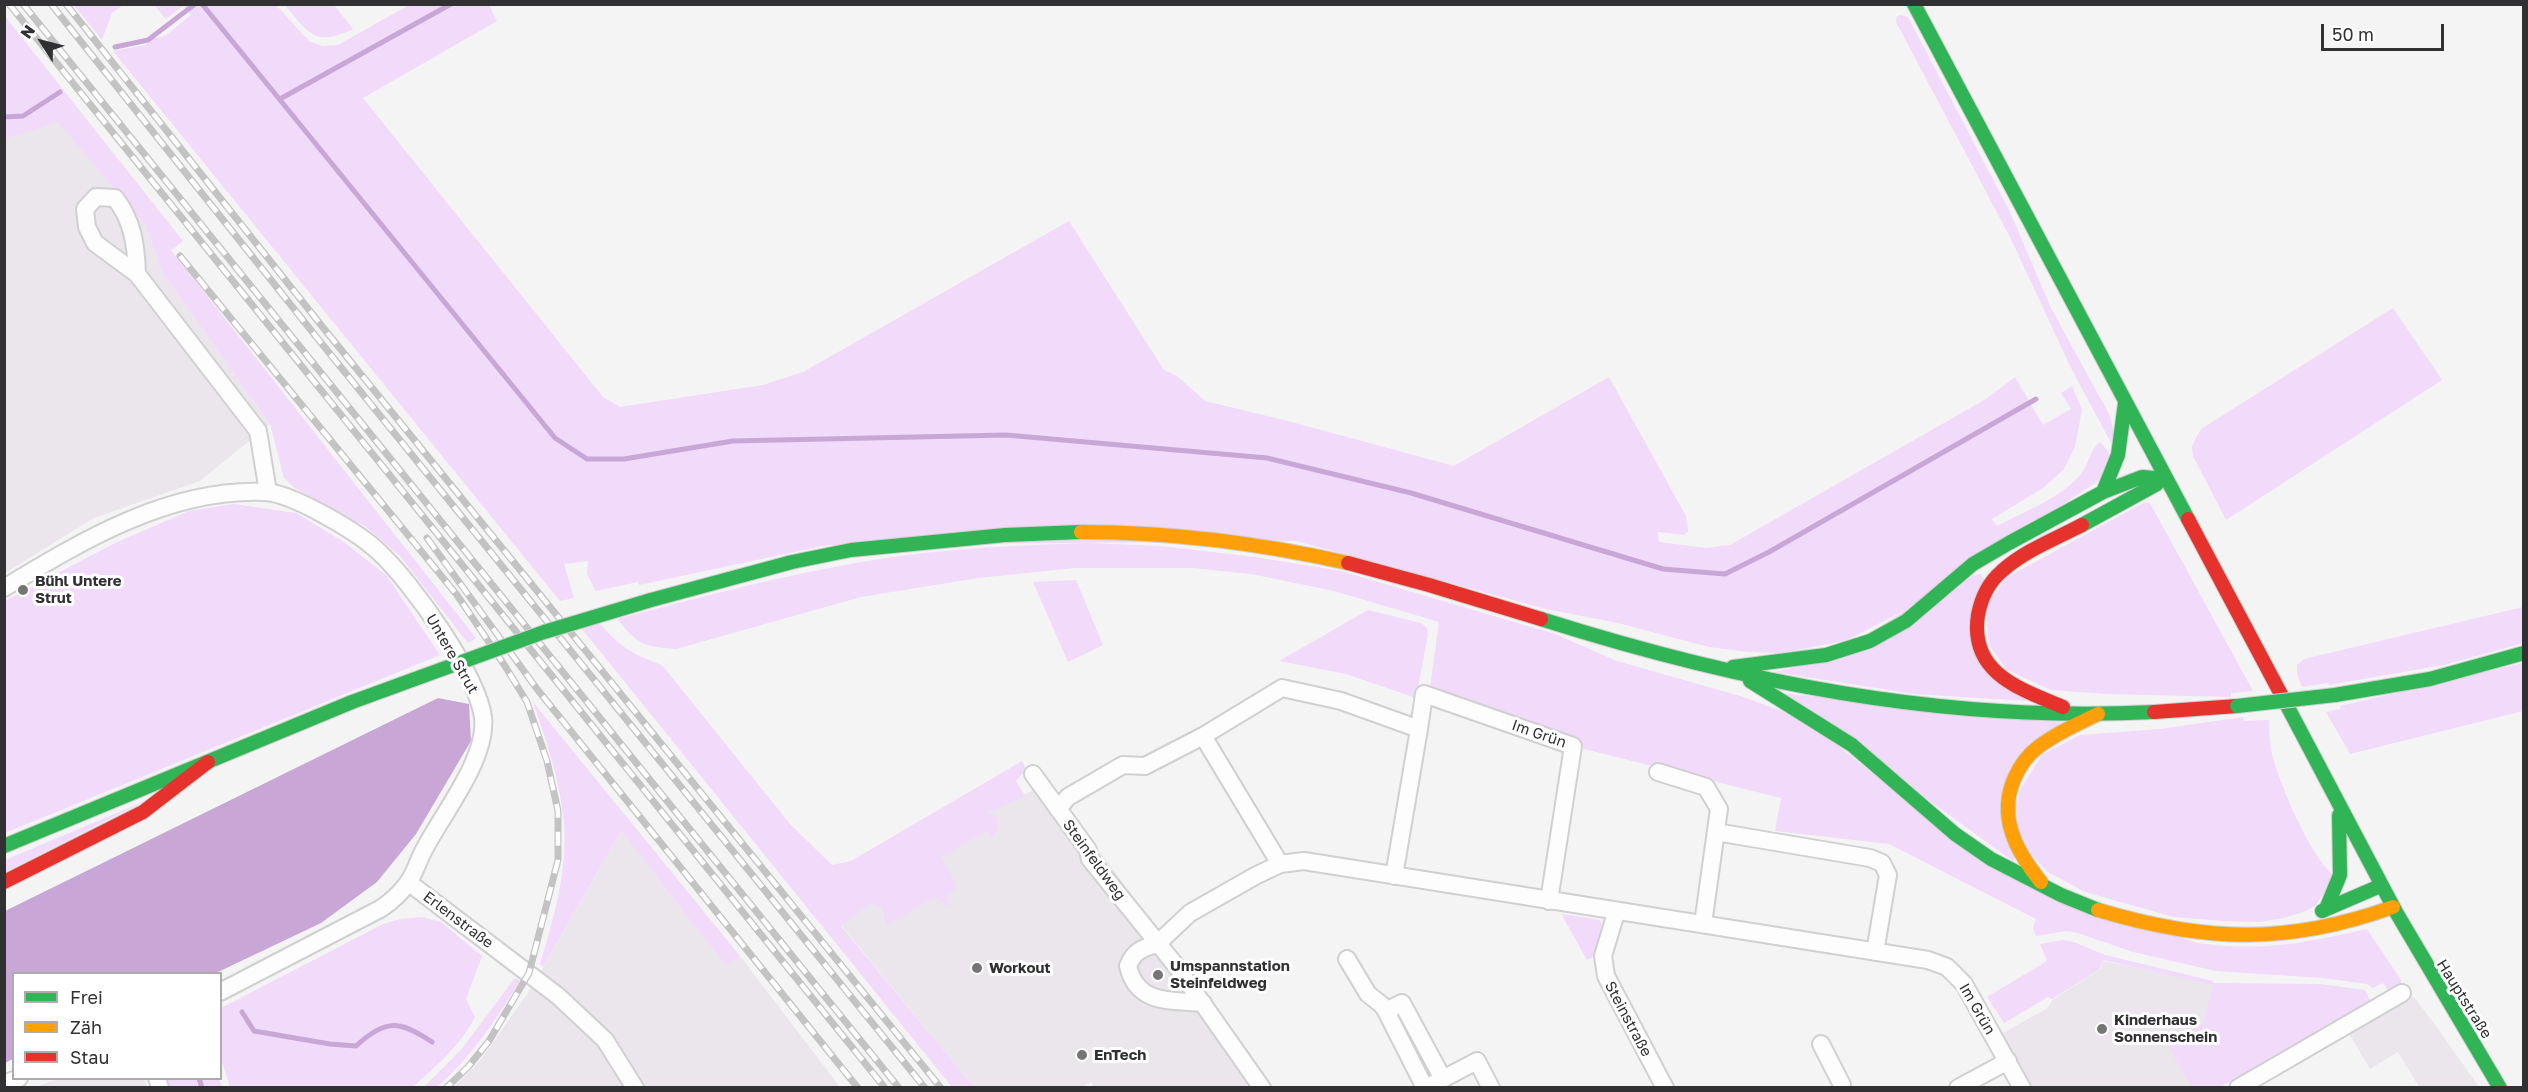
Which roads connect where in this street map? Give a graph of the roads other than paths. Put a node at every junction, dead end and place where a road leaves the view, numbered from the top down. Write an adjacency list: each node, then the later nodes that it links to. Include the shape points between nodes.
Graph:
1 (1914, 4): 3 (main road, Hauptstraße)
2 (137, 274): 5 (street, via 258,431)
3 (2125, 403): 4 (main road, Hauptstraße); 6 (main road, via 2118,455)
4 (2166, 478): 6 (main road, via 2142,477); 11 (main road, via 2016,560 1998,574 1985,592 1976,619 1980,648 1993,670 2014,686); 18 (main road, Hauptstraße)
5 (268, 492): 7 (street, Untere Strut, via 215,493 171,504 130,520); 25 (street, Untere Strut, via 303,504 380,552 419,599 474,688 483,718 480,746 458,794)
6 (2103, 492): 9 (main road, via 1973,564 1906,621 1870,641 1826,655)
7 (4, 588)
8 (2523, 653): 12 (main road, bridge, via 2430,679 2335,695 2237,706)
9 (1717, 669): 10 (main road); 15 (main road, bridge, via 1337,559 1234,541 1100,530 1003,534 842,551 651,600 544,632 352,702)
10 (1744, 676): 11 (main road, via 1894,701); 27 (main road, via 1842,738 1958,836 2002,867)
11 (2075, 712): 12 (main road)
12 (2100, 713): 27 (main road, via 2029,755 2013,781 2007,809 2009,833 2021,858)
13 (1419, 729): 14 (street, via 1341,701 1282,688); 23 (street, Im Grün); 28 (street, Im Grün, via 1424,694 1573,746)
14 (1203, 736): 19 (street, via 1145,766 1123,765 1068,797); 22 (street)
15 (208, 762): 21 (main road); 24 (main road, via 143,812)
16 (1658, 772): 20 (street, via 1706,787 1719,809)
17 (1033, 774): 19 (street, Steinfeldweg)
18 (2338, 804): 26 (main road, Hauptstraße); 30 (main road, via 2342,874)
19 (1058, 809): 34 (street, Steinfeldweg, via 1088,850 1090,859)
20 (1716, 832): 32 (street); 35 (street, via 1882,863 1888,875)
21 (4, 846)
22 (1280, 864): 23 (street, Im Grün, via 1304,861); 34 (street, Im Grün, via 1190,912)
23 (1394, 876): 28 (street, Im Grün)
24 (4, 882)
25 (408, 882): 37 (street, Erlenstraße, via 395,899 380,909); 45 (street, Erlenstraße, via 558,996 605,1040)
26 (2380, 886): 29 (main road, Hauptstraße); 30 (main road)
27 (2047, 889): 33 (main road, via 2092,908 2154,925 2222,936)
28 (1549, 901): 31 (street, Im Grün)
29 (2393, 907): 33 (main road, via 2356,921); 53 (main road, Hauptstraße)
30 (2326, 909): 33 (main road)
31 (1616, 912): 32 (street, Im Grün); 49 (street, Steinstraße, via 1604,956 1606,976)
32 (1703, 924): 35 (street, Im Grün)
33 (2287, 933)
34 (1157, 944): 39 (street, Steinfeldweg); 39 (street, via 1138,950 1132,957 1128,966 1137,987 1156,998)
35 (1875, 952): 42 (street, Im Grün, via 1938,962 1947,967 1964,984)
36 (1347, 959): 40 (street, via 1368,994)
37 (222, 991)
38 (2402, 993): 52 (street)
39 (1203, 1003): 46 (street, Steinfeldweg)
40 (1386, 1011): 43 (street, via 1402,1003); 47 (street)
41 (1821, 1044): 44 (street)
42 (2007, 1061): 50 (street); 51 (street, Im Grün)
43 (1443, 1079): 47 (street); 48 (street, via 1477,1061)
44 (1840, 1087)
45 (635, 1088)
46 (1262, 1088)
47 (1426, 1088)
48 (1491, 1088)
49 (1665, 1088)
50 (1958, 1088)
51 (2022, 1088)
52 (2238, 1088)
53 (2500, 1088)

